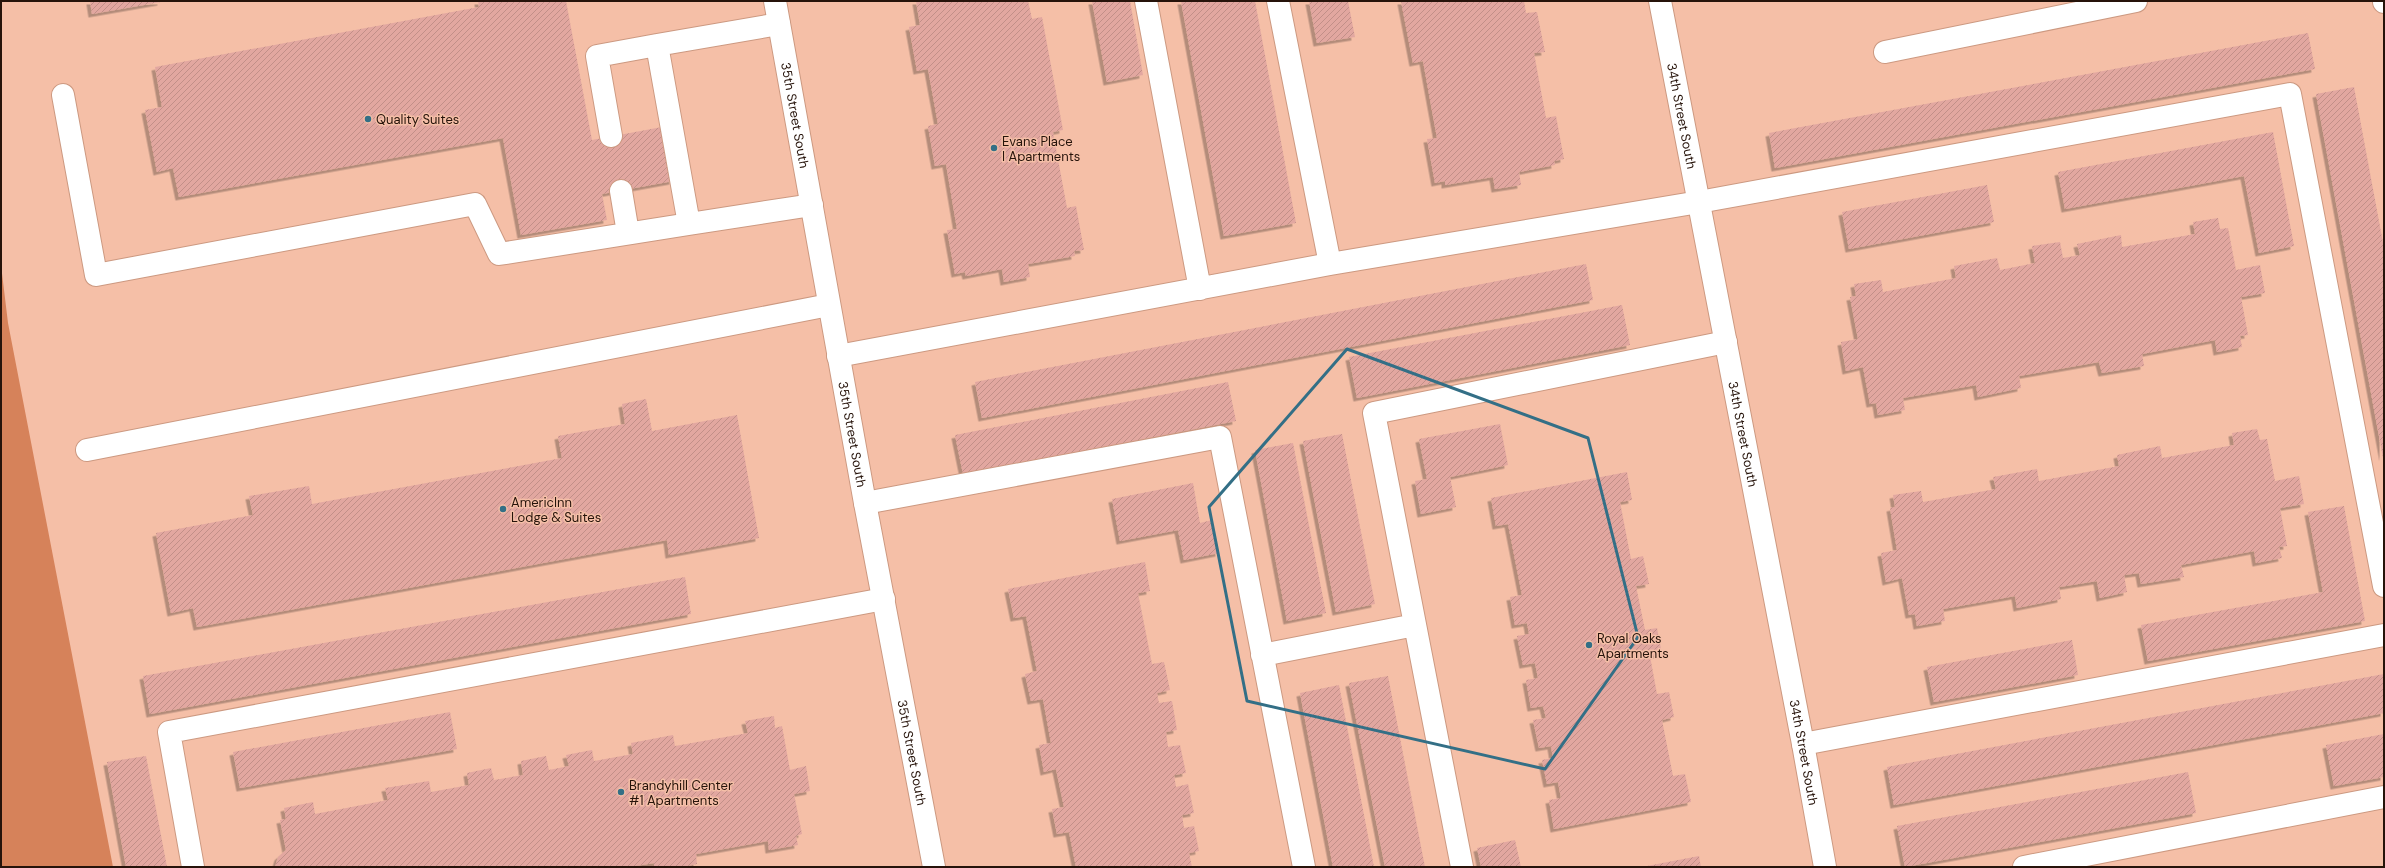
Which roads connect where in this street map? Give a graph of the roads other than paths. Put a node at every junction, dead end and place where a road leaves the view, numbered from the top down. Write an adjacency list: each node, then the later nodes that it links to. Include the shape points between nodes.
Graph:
1 (775, 1): 6 (street, 35th Street South)
2 (1146, 1): 17 (street)
3 (1278, 1): 16 (street)
4 (1660, 1): 12 (street, 34th Street South)
5 (2136, 1): 8 (street)
6 (779, 24): 7 (street); 13 (street, 35th Street South)
7 (657, 45): 10 (street, via 596,56); 14 (street)
8 (1885, 52)
9 (64, 95): 15 (street, via 96,275 475,204 499,254)
10 (611, 136)
11 (621, 191): 15 (street)
12 (1699, 202): 16 (street); 19 (street, 34th Street South); 23 (street, via 2290,94)
13 (812, 205): 14 (street); 18 (street, 35th Street South)
14 (689, 224): 15 (street)
15 (628, 233)
16 (1330, 264): 17 (street)
17 (1200, 289): 20 (street)
18 (829, 305): 20 (street, 35th Street South); 21 (street)
19 (1726, 342): 25 (street, via 1374,413); 28 (street, 34th Street South)
20 (838, 356): 22 (street, 35th Street South)
21 (87, 450)
22 (865, 503): 24 (street, 35th Street South); 27 (street, via 1220,438)
23 (2384, 586)
24 (884, 599): 30 (street, via 169,732); 31 (street, 35th Street South)
25 (1415, 625): 27 (street); 33 (street)
26 (2384, 635): 28 (street)
27 (1262, 655): 32 (street)
28 (1804, 744): 34 (street, 34th Street South)
29 (2384, 797): 35 (street)
30 (193, 867)
31 (934, 867)
32 (1304, 867)
33 (1462, 867)
34 (1825, 867)
35 (2024, 867)

